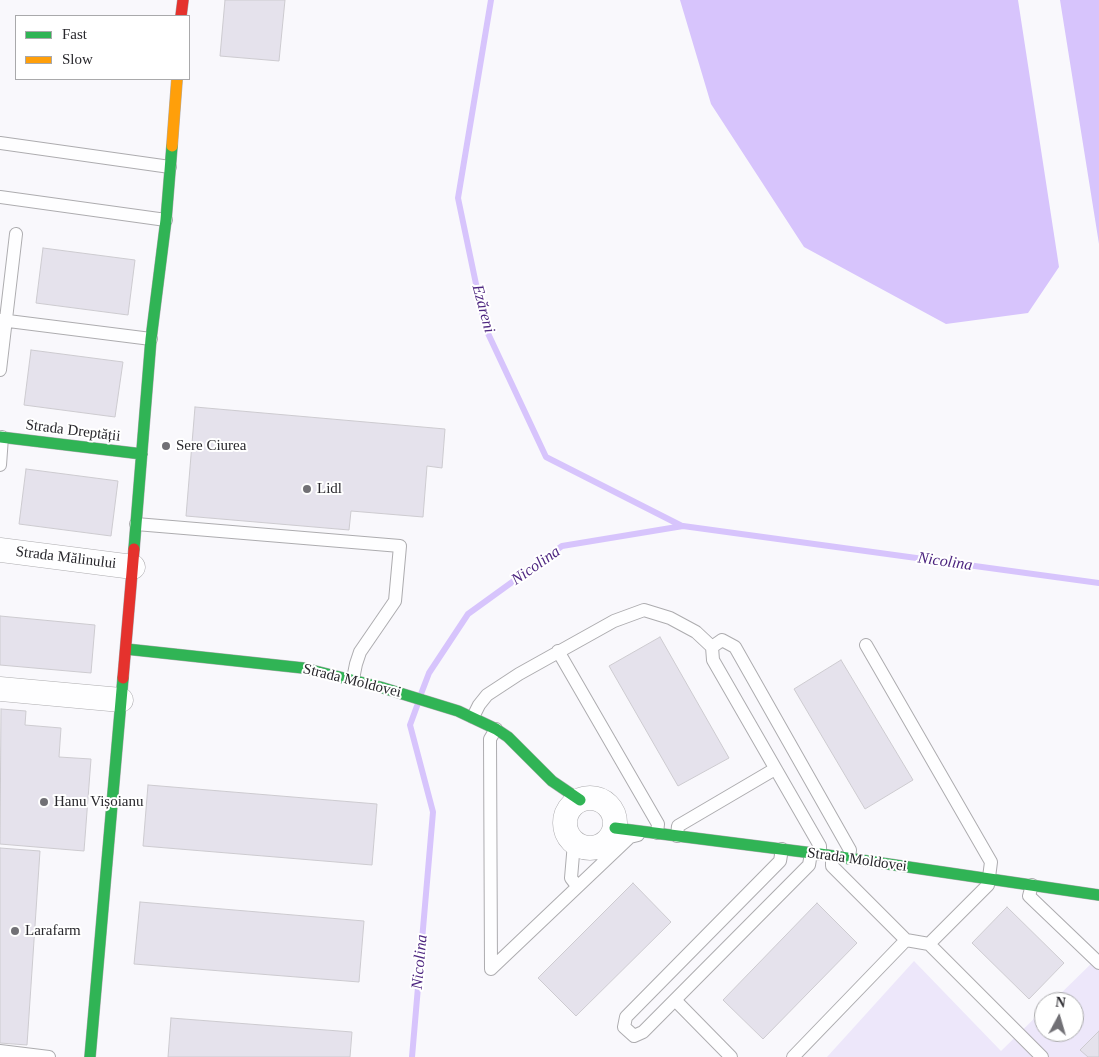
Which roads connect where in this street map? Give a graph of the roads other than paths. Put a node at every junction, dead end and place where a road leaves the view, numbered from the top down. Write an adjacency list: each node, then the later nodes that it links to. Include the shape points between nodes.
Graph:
1 (182, 0): 2 (street)
2 (181, 15)
3 (177, 80): 5 (street)
4 (0, 143): 5 (lane)
5 (170, 167): 7 (street)
6 (0, 197): 7 (lane)
7 (166, 220): 10 (street)
8 (16, 234): 9 (lane)
9 (3, 321): 10 (lane); 11 (lane)
10 (151, 339): 13 (street)
11 (0, 370)
12 (1, 437): 13 (street, Strada Dreptății); 14 (lane)
13 (142, 454): 15 (street)
14 (0, 465)
15 (136, 524): 17 (street); 22 (lane, via 400,546 395,601 360,652)
16 (0, 550): 17 (street, Strada Mălinului)
17 (132, 566): 20 (street)
18 (866, 645): 37 (lane, via 992,862)
19 (712, 647): 21 (lane, via 696,632 676,621 644,610 614,621); 27 (lane, via 714,660); 36 (lane, via 722,640 735,647 850,850)
20 (126, 649): 22 (street, Strada Moldovei, via 303,668); 24 (street)
21 (558, 651): 25 (lane, via 486,694); 30 (lane, via 658,824)
22 (353, 680): 25 (street, Strada Moldovei)
23 (0, 689): 24 (street)
24 (121, 700): 47 (street)
25 (473, 717): 26 (street, Strada Moldovei)
26 (496, 729): 28 (street, Strada Moldovei); 39 (lane, via 490,739 491,970)
27 (775, 769): 31 (lane, via 678,826); 35 (lane, via 820,846)
28 (552, 781): 29 (street, Strada Moldovei)
29 (573, 807): 32 (street, via 564,824); 33 (street, via 588,798 603,801 613,812)
30 (653, 832): 31 (street, Strada Moldovei); 33 (street, Strada Moldovei); 33 (lane)
31 (677, 836): 34 (street, Strada Moldovei)
32 (574, 843): 33 (street, via 590,848); 39 (lane, via 571,878)
33 (608, 844): 39 (lane)
34 (782, 849): 35 (street, Strada Moldovei); 44 (lane, via 780,861 626,1017 624,1026 634,1036 643,1032)
35 (821, 855): 36 (street, Strada Moldovei); 41 (lane); 44 (lane)
36 (849, 858): 37 (street, Strada Moldovei)
37 (990, 878): 38 (street, Strada Moldovei); 42 (lane, via 988,885)
38 (1032, 885): 40 (street, Strada Moldovei); 43 (lane, via 1029,896)
39 (577, 886)
40 (1099, 896)
41 (906, 940): 42 (lane); 49 (lane)
42 (929, 944): 50 (lane)
43 (1099, 963)
44 (675, 1000): 48 (lane)
45 (0, 1051): 46 (lane)
46 (49, 1057)
47 (90, 1057)
48 (731, 1057)
49 (793, 1057)
50 (1042, 1057)

